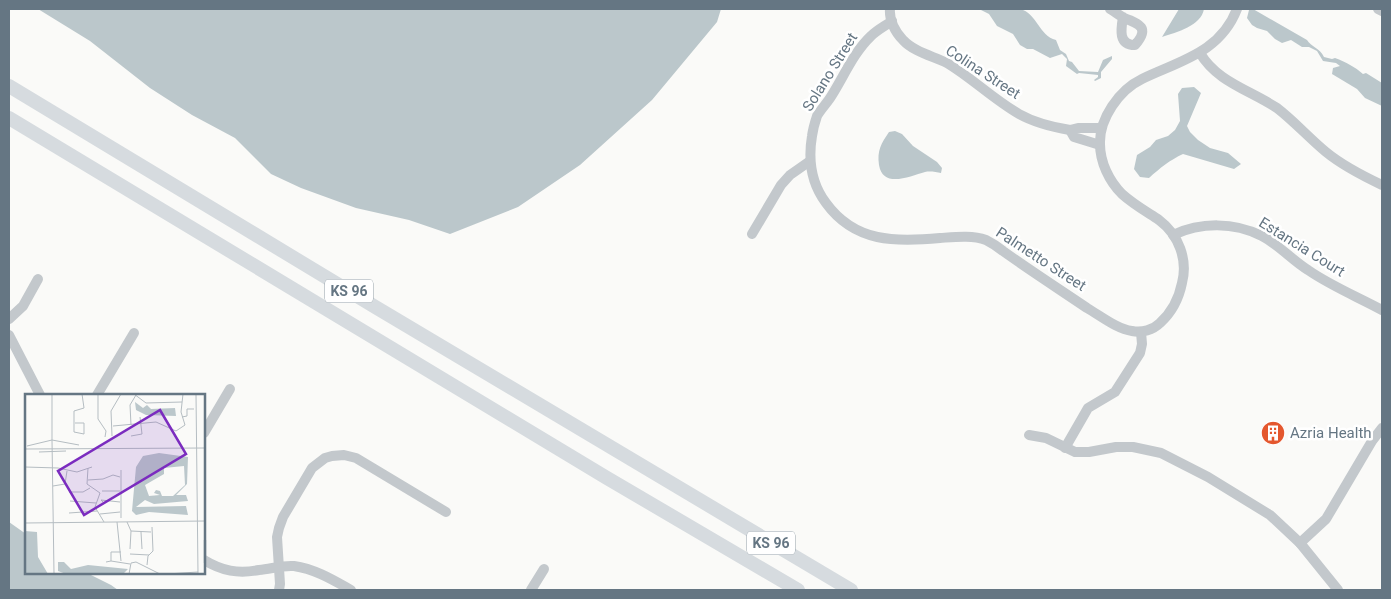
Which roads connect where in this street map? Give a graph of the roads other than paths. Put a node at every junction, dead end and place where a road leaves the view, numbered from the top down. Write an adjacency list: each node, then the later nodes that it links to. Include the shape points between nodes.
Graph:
1 (890, 9): 7 (street)
2 (1110, 9): 6 (street)
3 (1237, 9): 8 (street, via 1217,40)
4 (1378, 9): 5 (street)
5 (1382, 11)
6 (1123, 17)
7 (892, 21): 12 (street, Colina Street, via 908,45 964,74 1020,114 1045,125); 14 (street, Solano Street, via 862,45 817,117)
8 (1200, 52): 11 (street, via 1132,84 1115,103); 15 (street, via 1218,74 1278,109 1346,166)
9 (9, 86): 40 (highway, KS 96)
10 (9, 118): 39 (highway, KS 96)
11 (1102, 128): 12 (street, Colina Street); 13 (street)
12 (1070, 130): 13 (street, Colina Street, via 1074,137)
13 (1100, 145): 17 (street, via 1109,179 1123,195 1162,222)
14 (810, 161): 16 (street, via 781,184); 21 (street, Palmetto Street, via 812,177 823,200 840,219 862,233 889,240 963,237 984,240 1106,320)
15 (1382, 185)
16 (752, 234)
17 (1173, 235): 19 (street, Estancia Court, via 1211,224 1248,231 1261,236 1308,270); 21 (street, via 1184,260 1181,289 1159,325)
18 (38, 279): 20 (street, via 23,306)
19 (1382, 310)
20 (9, 319)
21 (1141, 332): 30 (street, via 1140,353 1115,392 1088,408)
22 (134, 333): 26 (street)
23 (9, 335): 25 (street)
24 (230, 389): 28 (street)
25 (39, 394)
26 (98, 394)
27 (1382, 428): 32 (street, via 1326,519)
28 (205, 431)
29 (1029, 435): 30 (street, via 1046,438)
30 (1065, 448): 32 (street, via 1089,452 1133,447 1161,453 1270,514)
31 (446, 512): 34 (street, via 356,458 344,455 325,458 312,468 283,517 277,537)
32 (1300, 543): 41 (street)
33 (205, 561): 34 (street, via 221,569 234,571)
34 (279, 566): 36 (street); 37 (street, via 294,566 322,574)
35 (544, 569): 38 (street)
36 (279, 590)
37 (351, 590)
38 (531, 590)
39 (798, 590)
40 (851, 590)
41 (1338, 590)

